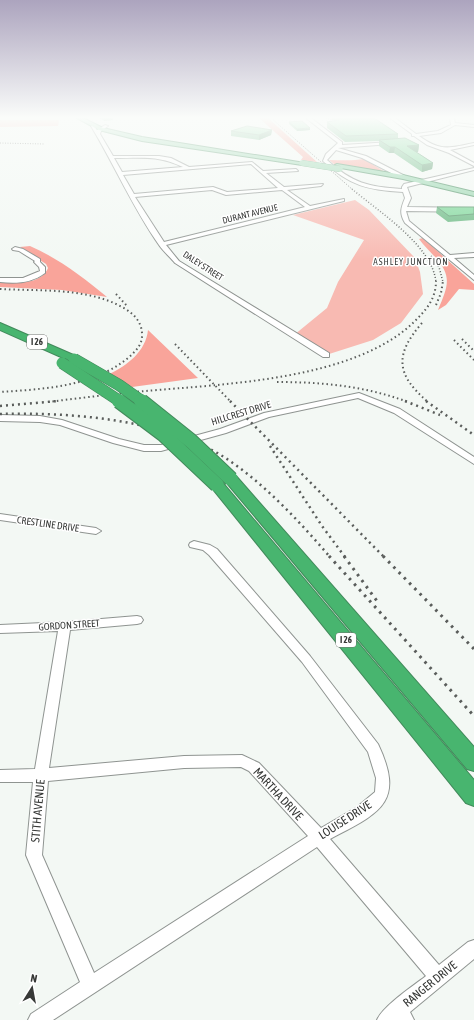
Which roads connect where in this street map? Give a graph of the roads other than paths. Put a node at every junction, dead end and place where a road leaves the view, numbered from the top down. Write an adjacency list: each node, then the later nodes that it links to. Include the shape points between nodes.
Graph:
1 (116, 166): 13 (street, DALEY STREET)
2 (183, 166): 8 (street)
3 (219, 166): 8 (street)
4 (255, 166): 12 (street)
5 (323, 166): 9 (main road, bridge)
6 (332, 166): 18 (street, via 352,182 375,189)
7 (381, 166): 14 (street)
8 (188, 168): 13 (street)
9 (338, 168): 14 (main road); 15 (main road)
10 (474, 169): 15 (street)
11 (296, 170): 12 (street)
12 (262, 172): 17 (street)
13 (120, 174): 20 (street, DALEY STREET)
14 (403, 177): 15 (main road)
15 (418, 182): 18 (street, via 405,185); 19 (main road); 21 (main road)
16 (321, 185): 17 (street)
17 (282, 188): 20 (street, via 226,194 213,188); 23 (street)
18 (406, 191): 24 (street, via 408,198)
19 (474, 193)
20 (131, 196): 26 (street, DALEY STREET)
21 (474, 197)
22 (342, 200): 23 (street, DURANT AVENUE)
23 (309, 208): 26 (street, DURANT AVENUE)
24 (403, 209): 25 (street); 28 (street, via 402,215 407,222)
25 (474, 210)
26 (162, 244): 34 (street, DALEY STREET, via 177,262)
27 (474, 255): 28 (street)
28 (449, 257): 30 (street)
29 (36, 262): 31 (street, via 42,267 43,272 37,277)
30 (474, 278)
31 (0, 280)
32 (0, 326): 35 (highway, I 26)
33 (0, 336): 35 (highway, I 26)
34 (326, 355)
35 (68, 361): 38 (highway, I 26, bridge, via 139,413)
36 (0, 418): 37 (street, HILLCREST DRIVE, via 40,419 62,423 123,443 144,448 161,448 268,416 359,395 397,411)
37 (474, 460)
38 (224, 482): 45 (highway, I 26); 48 (highway, I 26)
39 (0, 517): 40 (street, CRESTLINE DRIVE)
40 (96, 531)
41 (194, 545): 49 (street, LOUISE DRIVE, via 206,547 213,552 306,659 373,748 378,759 383,777 381,795 366,810)
42 (137, 620): 43 (street, GORDON STREET)
43 (65, 626): 44 (street, GORDON STREET); 46 (street, STITH AVENUE)
44 (0, 629)
45 (474, 762)
46 (41, 775): 47 (street, MARTHA DRIVE); 49 (street, MARTHA DRIVE, via 184,762 242,761 254,767); 52 (street, STITH AVENUE, via 34,855)
47 (0, 776)
48 (474, 796)
49 (319, 837): 51 (street, MARTHA DRIVE); 52 (street, LOUISE DRIVE)
50 (474, 948): 51 (street, RANGER DRIVE)
51 (438, 977): 53 (street, RANGER DRIVE)
52 (91, 986): 54 (street, LOUISE DRIVE)
53 (396, 1016)
54 (37, 1020)

